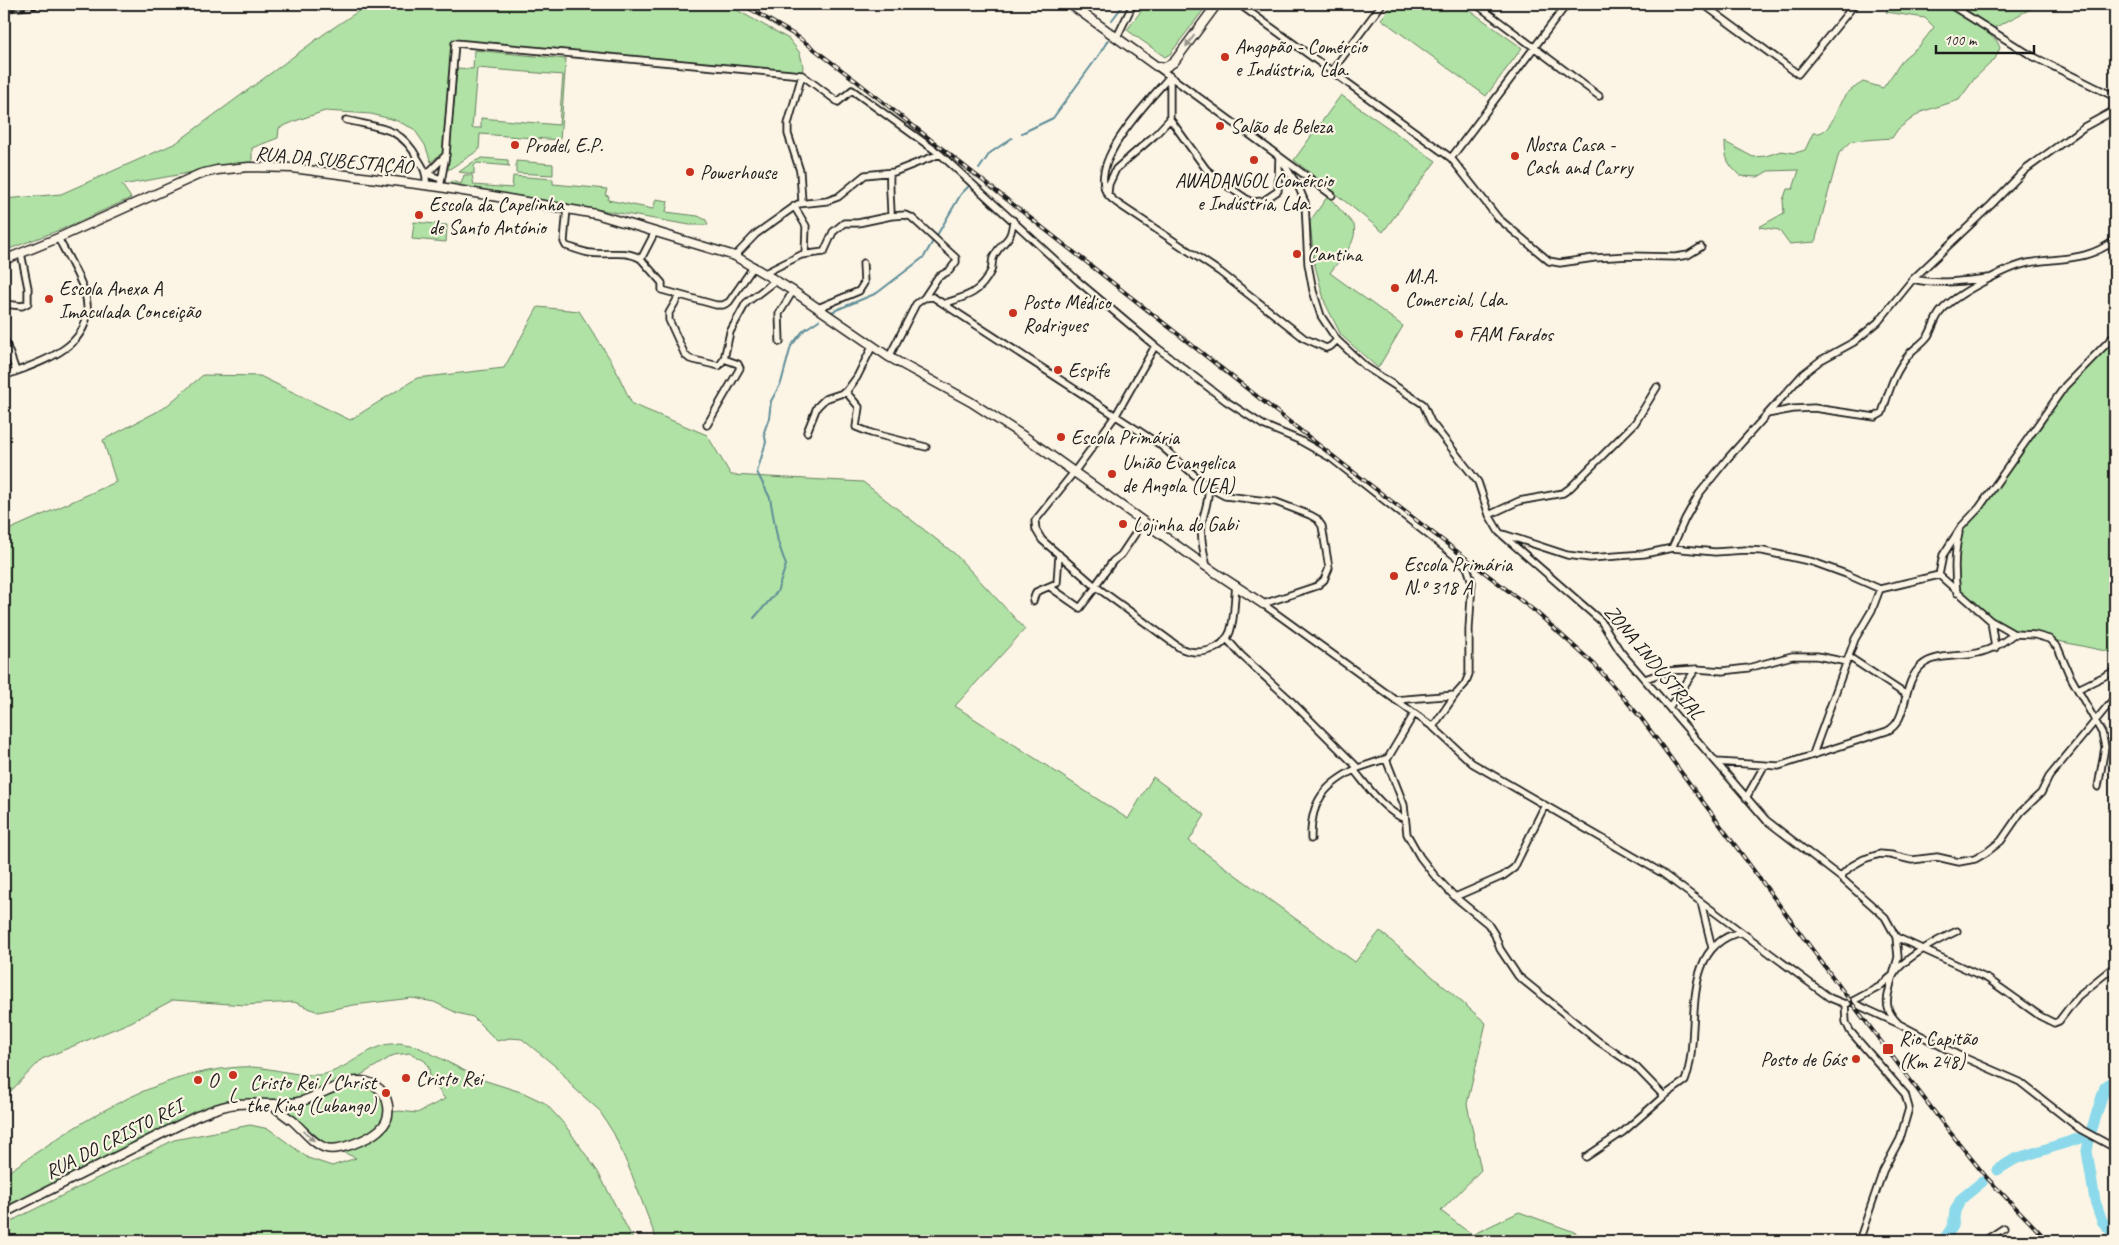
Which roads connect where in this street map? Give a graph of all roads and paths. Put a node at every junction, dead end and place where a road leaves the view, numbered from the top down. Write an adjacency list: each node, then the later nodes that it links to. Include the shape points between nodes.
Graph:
1 (1070, 4): 11 (street)
2 (1134, 4): 11 (street)
3 (1217, 4): 13 (street, one-way to 13, via 1174,62 1166,67)
4 (1239, 4): 14 (street)
5 (1382, 4): 14 (street)
6 (1476, 4): 12 (street)
7 (1567, 4): 12 (street)
8 (1703, 4): 9 (street, via 1798,74)
9 (1855, 4)
10 (1949, 4): 18 (street, via 2032,56)
11 (1116, 37): 13 (street)
12 (1534, 47): 17 (street); 25 (street)
13 (1156, 66): 16 (street)
14 (1332, 71): 25 (street)
15 (802, 75): 22 (street, via 455,43); 23 (street, via 838,102 852,90); 32 (street, via 788,124 800,171)
16 (1170, 76): 20 (street); 24 (street); 30 (street, via 1124,130 1113,148 1104,178)
17 (1599, 96)
18 (2115, 97)
19 (2115, 110): 50 (street, via 2084,127 2025,170)
20 (1170, 119): 24 (street, via 1206,169 1252,202 1278,191); 30 (street, via 1116,169)
21 (346, 120): 27 (street, via 401,135 412,146)
22 (446, 154): 27 (street); 28 (street)
23 (940, 154): 26 (street); 36 (street)
24 (1279, 156): 31 (street); 60 (street, ZONA INDUSTRIAL, via 1304,202 1313,291)
25 (1451, 158): 40 (street, via 1498,218 1549,261 1560,263 1630,256 1675,258)
26 (890, 173): 32 (street, via 865,174 838,196); 35 (street)
27 (426, 174): 28 (street); 29 (street)
28 (440, 183): 29 (street, RUA DA SUBESTAÇÃO); 34 (street, RUA DA SUBESTAÇÃO)
29 (426, 185): 38 (street, RUA DA SUBESTAÇÃO, via 292,168 216,170 175,184)
30 (1107, 194): 60 (street, via 1220,272 1304,338 1326,348)
31 (1332, 195)
32 (802, 202): 33 (street)
33 (794, 206): 42 (street, via 806,226); 43 (street, via 756,234)
34 (567, 208): 37 (street, RUA DA SUBESTAÇÃO, via 617,219); 44 (street, via 566,246 590,253 635,255)
35 (891, 216): 42 (street, via 844,223 834,232 824,252); 54 (street, via 911,217 956,258 949,271 938,277)
36 (1013, 220): 55 (street, via 1011,236 993,258 991,270 978,289); 62 (street, via 1079,282)
37 (655, 232): 43 (street, RUA DA SUBESTAÇÃO); 44 (street)
38 (58, 238): 41 (street, RUA DA SUBESTAÇÃO); 66 (street, via 84,292 88,313 85,326 78,339 62,351)
39 (2115, 240): 49 (street, via 2086,256 2029,263)
40 (1701, 247)
41 (21, 253): 45 (street, RUA DA SUBESTAÇÃO); 56 (street, via 28,302 22,306)
42 (805, 254): 48 (street)
43 (735, 256): 47 (street, RUA DA SUBESTAÇÃO)
44 (641, 259): 53 (street, via 662,283 662,290)
45 (4, 260)
46 (863, 263): 57 (street, via 864,283 859,291)
47 (754, 266): 48 (street, RUA DA SUBESTAÇÃO); 53 (street, via 729,302 723,305)
48 (765, 273): 51 (street, RUA DA SUBESTAÇÃO)
49 (1993, 277): 50 (street, via 1944,283); 70 (street, via 1941,311 1928,336 1899,369 1882,413 1875,417 1814,408)
50 (1913, 279): 70 (street, via 1878,322 1854,342 1803,374)
51 (776, 280): 52 (street, RUA DA SUBESTAÇÃO); 65 (street, via 746,303 730,332)
52 (793, 290): 57 (street, RUA DA SUBESTAÇÃO); 61 (street, via 779,314)
53 (679, 296): 65 (street, via 668,320 684,355 719,366)
54 (924, 298): 55 (street, via 933,296); 64 (street, via 916,304)
55 (946, 303): 71 (street)
56 (4, 304)
57 (818, 308): 63 (street, RUA DA SUBESTAÇÃO)
58 (2115, 334): 79 (street, via 2065,386 1979,508)
59 (4, 338): 66 (street)
60 (1336, 340): 77 (street, ZONA INDUSTRIAL, via 1379,376 1423,404 1431,422 1478,482)
61 (780, 342)
62 (1155, 346): 71 (street); 102 (street, via 1226,402 1263,425 1331,458 1467,567 1472,582 1469,674)
63 (872, 347): 64 (street, RUA DA SUBESTAÇÃO); 69 (street)
64 (889, 358): 75 (street, RUA DA SUBESTAÇÃO, via 971,402)
65 (724, 359): 72 (street, via 738,364 740,368)
66 (16, 371): 67 (street)
67 (4, 376)
68 (1657, 387): 77 (street, via 1635,423 1570,488 1563,493 1519,501)
69 (846, 392): 73 (street, via 820,403); 74 (street, via 859,406 856,427)
70 (1767, 414): 81 (street, via 1699,494 1684,518)
71 (1116, 415): 75 (street); 76 (street, via 1159,444)
72 (707, 425)
73 (807, 432)
74 (926, 447)
75 (1074, 472): 78 (street, RUA DA SUBESTAÇÃO); 82 (street, via 1035,521 1038,536)
76 (1208, 487): 83 (street, via 1209,498 1202,530); 91 (street, via 1225,496 1276,502 1310,514 1322,526 1329,568 1324,580 1317,586)
77 (1489, 515): 80 (street, ZONA INDUSTRIAL)
78 (1143, 522): 83 (street, RUA DA SUBESTAÇÃO); 86 (street)
79 (1961, 527): 84 (street, via 1943,556); 89 (street, via 1954,552)
80 (1499, 532): 81 (street, via 1567,555 1590,558 1644,554); 99 (street, ZONA INDUSTRIAL, via 1601,621 1620,651)
81 (1672, 548): 88 (street, via 1715,552 1745,550 1784,555 1846,574)
82 (1059, 554): 86 (street); 87 (street, via 1057,583)
83 (1208, 567): 85 (street, RUA DA SUBESTAÇÃO)
84 (1939, 575): 88 (street); 89 (street)
85 (1236, 585): 91 (street, RUA DA SUBESTAÇÃO); 94 (street, via 1231,625)
86 (1095, 586): 87 (street, via 1080,608); 94 (street, via 1189,652 1206,652)
87 (1050, 587): 90 (street, via 1036,592)
88 (1880, 589): 96 (street, via 1855,638)
89 (1957, 593): 92 (street)
90 (1033, 601)
91 (1263, 604): 104 (street)
92 (1991, 621): 93 (street); 95 (street)
93 (2014, 634): 95 (street); 100 (street, via 2049,639 2058,648)
94 (1226, 638): 113 (street)
95 (1995, 648): 101 (street, via 1976,654 1936,658 1923,664)
96 (1848, 660): 97 (street, via 1792,656 1748,668 1723,671); 101 (street); 109 (street)
97 (1696, 669): 99 (street, via 1668,671); 105 (street)
98 (2115, 671): 100 (street)
99 (1645, 679): 105 (street, ZONA INDUSTRIAL)
100 (2078, 690): 107 (street)
101 (1905, 694): 109 (street, via 1900,721 1895,728)
102 (1455, 695): 104 (street); 108 (street)
103 (2115, 697): 107 (street)
104 (1395, 700): 106 (street)
105 (1670, 706): 111 (street, ZONA INDUSTRIAL)
106 (1414, 714): 108 (street); 110 (street)
107 (2096, 721): 114 (street, via 2105,746); 119 (street, via 2049,777 2041,793 2021,812 2002,841 1987,852 1960,862 1937,857 1912,860 1880,854 1857,863)
108 (1433, 727): 116 (street, via 1472,763)
109 (1813, 754): 112 (street, via 1790,764)
110 (1386, 759): 113 (street); 117 (street, via 1404,805)
111 (1716, 762): 112 (street); 115 (street, ZONA INDUSTRIAL)
112 (1764, 766): 115 (street)
113 (1356, 769): 117 (street, via 1385,805); 118 (street, via 1335,781 1316,804 1311,821)
114 (2098, 787)
115 (1746, 798): 119 (street, ZONA INDUSTRIAL, via 1766,820)
116 (1545, 805): 120 (street, via 1514,868); 121 (street, via 1654,868)
117 (1405, 819): 120 (street, via 1407,834 1420,857)
118 (1311, 839)
119 (1840, 878): 124 (street, ZONA INDUSTRIAL, via 1885,917)
120 (1455, 897): 131 (street, via 1488,924 1518,976 1598,1041 1636,1067)
121 (1701, 902): 123 (street); 125 (street)
122 (1957, 931): 126 (street)
123 (1741, 932): 125 (street); 129 (street, via 1830,998)
124 (1896, 937): 126 (street); 128 (street, ZONA INDUSTRIAL, via 1898,957)
125 (1712, 948): 131 (street, via 1694,995 1694,1026 1687,1076)
126 (1923, 949): 127 (street, via 1988,979 2054,1023 2078,996); 128 (street)
127 (2115, 966)
128 (1893, 975): 129 (street, via 1879,987); 130 (street, ZONA INDUSTRIAL, via 1887,999 1889,1013)
129 (1848, 1003): 130 (street); 137 (street, via 1846,1022 1850,1031 1904,1094 1909,1108)
130 (1898, 1024): 133 (street, via 2020,1082 2080,1129)
131 (1664, 1096): 134 (street, via 1623,1132)
132 (272, 1105): 132 (street, RUA DO CRISTO REI, one-way to 132, via 316,1143 336,1149 379,1130 385,1123 389,1105 382,1090 374,1084 356,1081 300,1102); 135 (street, RUA DO CRISTO REI, via 235,1104 212,1110)
133 (2115, 1148)
134 (1586, 1157)
135 (4, 1213)
136 (2004, 1228): 138 (street)
137 (1859, 1241)
138 (1984, 1241)

